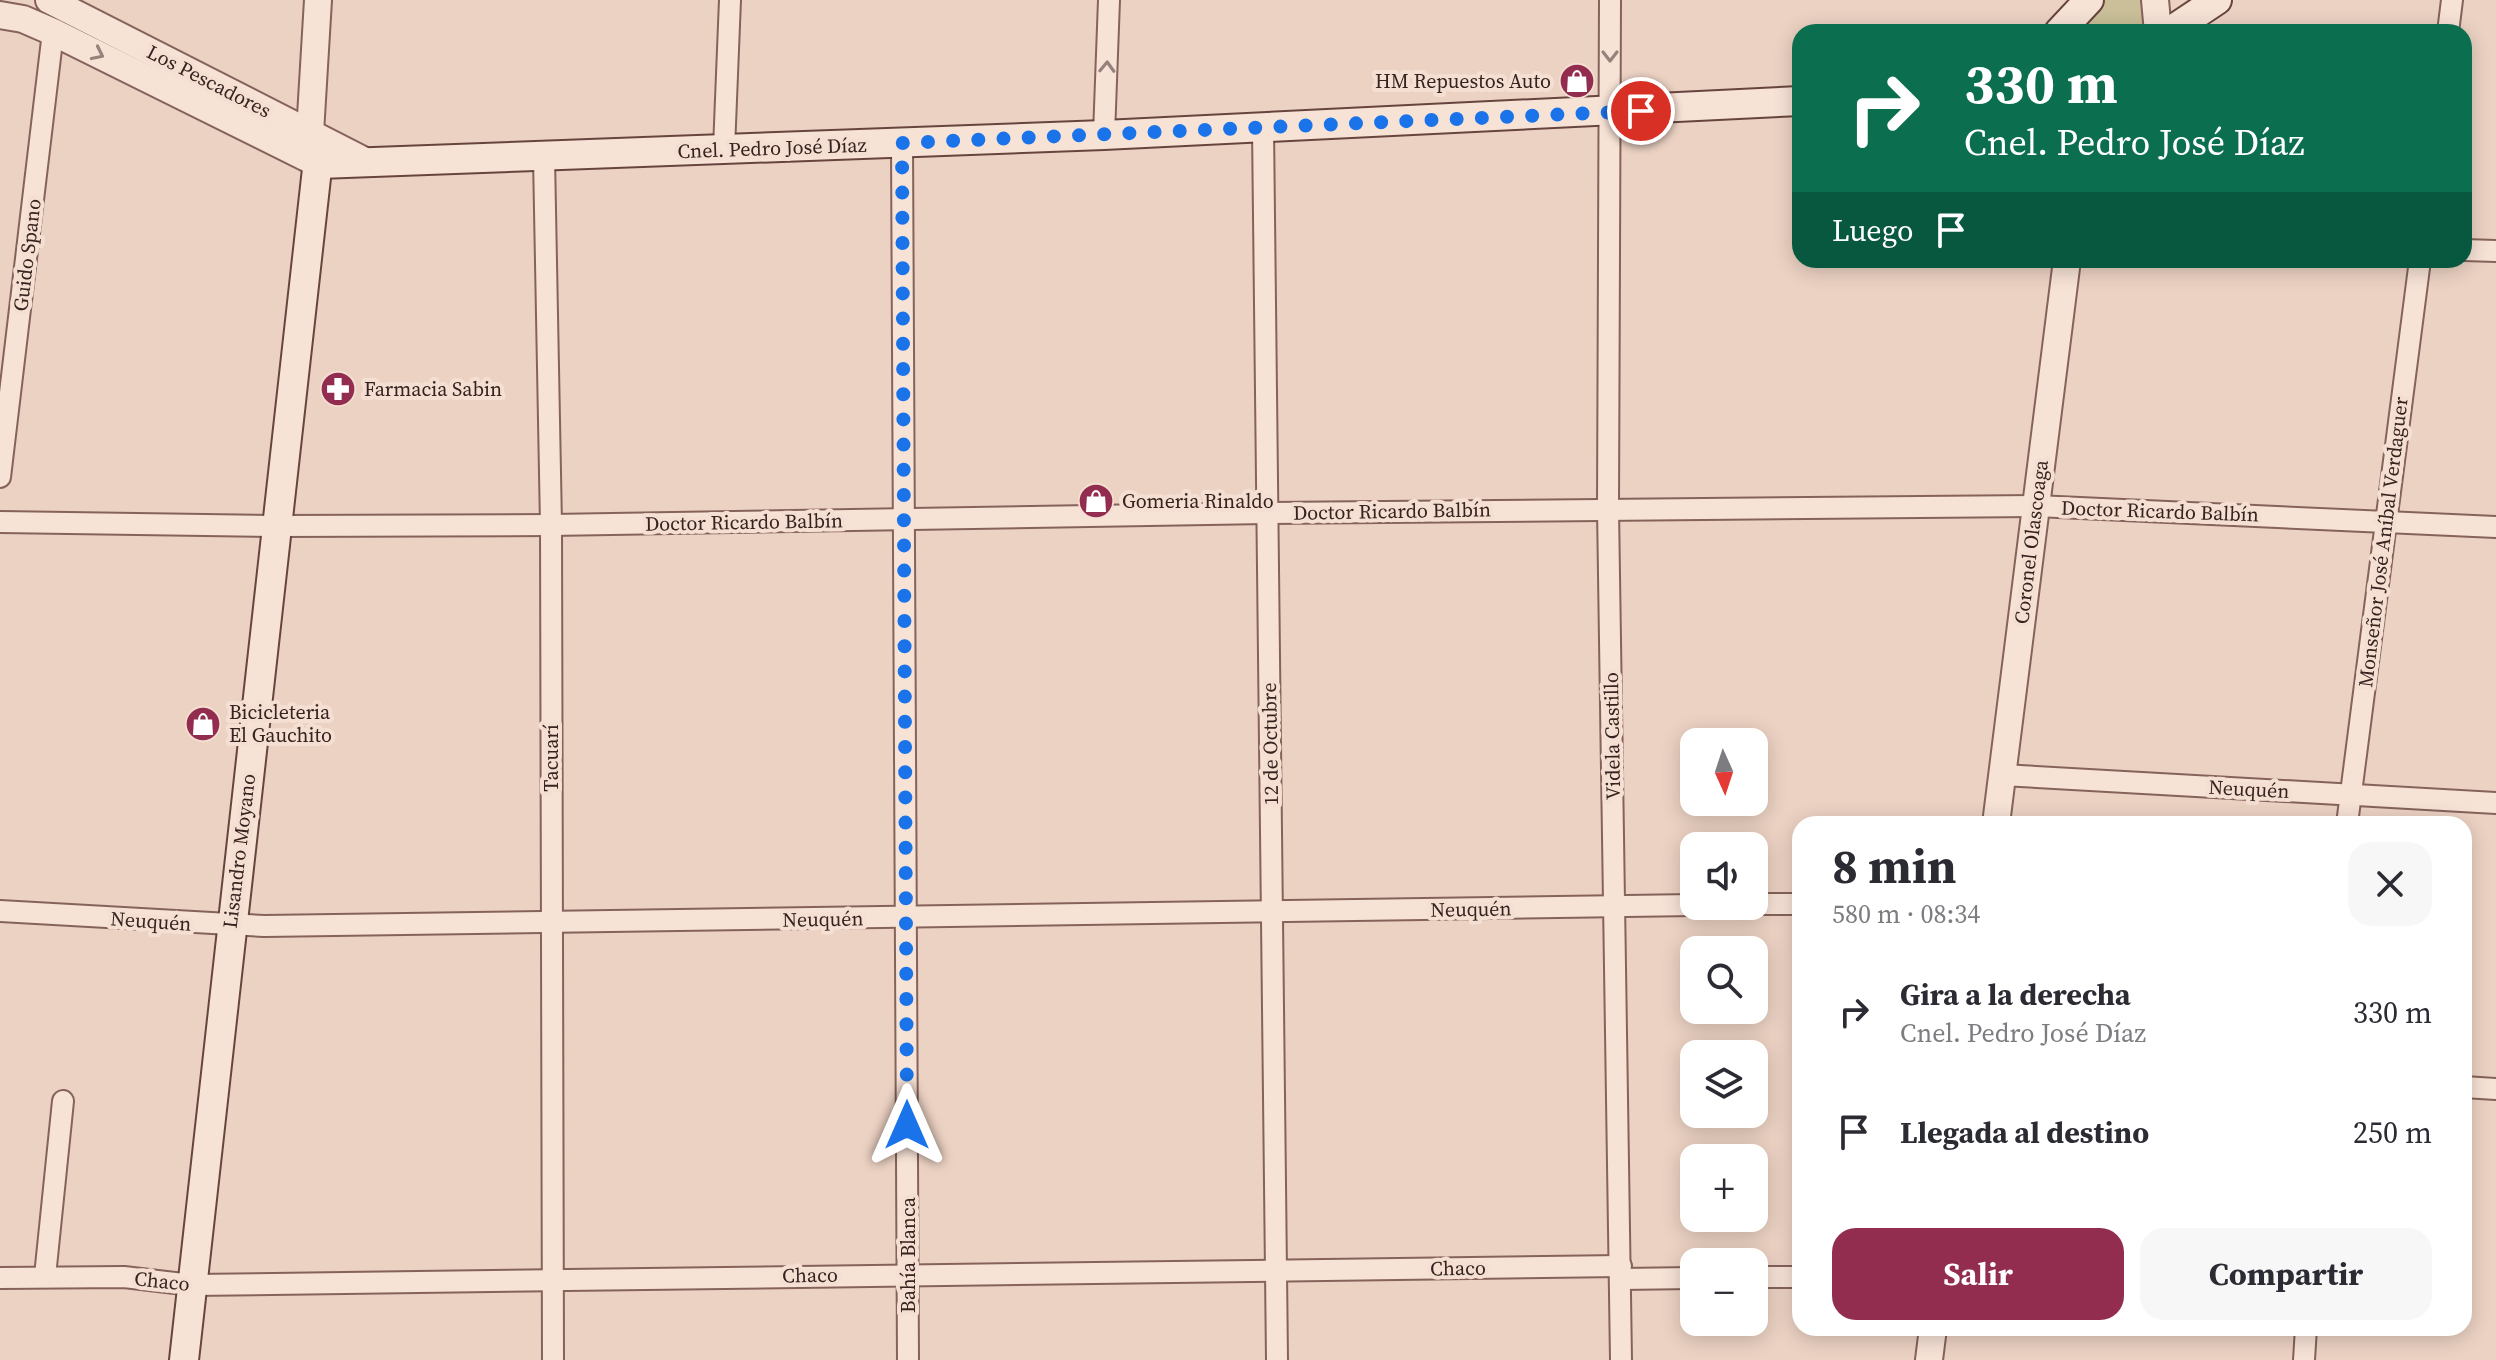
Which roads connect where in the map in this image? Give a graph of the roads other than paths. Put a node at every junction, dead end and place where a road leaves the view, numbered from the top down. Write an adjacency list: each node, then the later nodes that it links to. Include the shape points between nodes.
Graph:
1 (49, 0): 21 (street, Los Pescadores)
2 (318, 0): 21 (street)
3 (730, 0): 22 (street)
4 (1109, 0): 19 (street, one-way to 4)
5 (1610, 0): 17 (street, Videla Castillo, one-way to 17)
6 (2089, 0): 11 (main road)
7 (2155, 0): 12 (street)
8 (2217, 0): 13 (main road)
9 (2452, 0): 14 (street)
10 (0, 15): 15 (street, Los Pescadores)
11 (2066, 24)
12 (2157, 24)
13 (2181, 24)
14 (2449, 24)
15 (53, 32): 21 (street, Los Pescadores, one-way to 21); 28 (street, Guido Spano)
16 (1792, 101): 17 (main road, Cnel. Pedro José Díaz)
17 (1609, 112): 18 (main road, Cnel. Pedro José Díaz); 30 (street, Videla Castillo)
18 (1263, 128): 19 (main road, Cnel. Pedro José Díaz); 31 (street, 12 de Octubre)
19 (1104, 135): 20 (main road, Cnel. Pedro José Díaz)
20 (902, 143): 22 (main road, Cnel. Pedro José Díaz); 32 (street, Bahía Blanca)
21 (316, 149): 23 (main road, Cnel. Pedro José Díaz, via 369,163); 36 (main road, Lisandro Moyano)
22 (724, 149): 23 (main road, Cnel. Pedro José Díaz)
23 (544, 157): 35 (street, Tacuarí)
24 (2472, 250): 25 (street)
25 (2496, 251)
26 (2066, 268): 29 (street, Coronel Olascoaga)
27 (2419, 268): 33 (street, Monseñor José Aníbal Verdaguer)
28 (0, 477)
29 (2036, 506): 30 (street, Doctor Ricardo Balbín); 33 (street, Doctor Ricardo Balbín); 38 (street, Coronel Olascoaga)
30 (1608, 509): 31 (street, Doctor Ricardo Balbín); 46 (street, Videla Castillo)
31 (1267, 513): 32 (street, Doctor Ricardo Balbín); 48 (street, 12 de Octubre)
32 (906, 520): 35 (street, Doctor Ricardo Balbín); 49 (street, Bahía Blanca)
33 (2385, 520): 37 (street, Doctor Ricardo Balbín); 39 (street, Monseñor José Aníbal Verdaguer)
34 (0, 522): 36 (street, Doctor Ricardo Balbín)
35 (551, 525): 36 (street, Doctor Ricardo Balbín); 50 (street, Tacuarí)
36 (277, 526): 51 (main road, Lisandro Moyano)
37 (2496, 527)
38 (2002, 775): 39 (street, Neuquén); 41 (street, Coronel Olascoaga)
39 (2351, 795): 40 (street, Neuquén); 42 (street, Monseñor José Aníbal Verdaguer)
40 (2496, 803)
41 (1997, 816)
42 (2348, 816)
43 (1768, 904): 44 (street)
44 (1792, 904)
45 (1680, 905): 46 (street, Neuquén)
46 (1615, 906): 48 (street, Neuquén); 56 (street, Videla Castillo)
47 (0, 911): 51 (street, Neuquén)
48 (1272, 912): 49 (street, Neuquén); 55 (street, 12 de Octubre)
49 (907, 918): 50 (street, Neuquén); 57 (street, Bahía Blanca)
50 (552, 924): 51 (street, Neuquén); 63 (street, Tacuarí)
51 (231, 926): 64 (main road, Lisandro Moyano)
52 (2472, 1088): 53 (street)
53 (2496, 1089)
54 (63, 1101): 58 (street)
55 (1276, 1270): 56 (street, Chaco); 57 (street, Chaco); 70 (street, 12 de Octubre)
56 (1621, 1272): 59 (street, Chaco); 71 (street, Videla Castillo)
57 (908, 1274): 63 (street, Chaco); 69 (street, Bahía Blanca)
58 (45, 1276): 62 (street, Chaco); 64 (street, Chaco)
59 (1680, 1277)
60 (1768, 1277): 61 (street)
61 (1792, 1277)
62 (0, 1278)
63 (553, 1280): 64 (street, Chaco); 68 (street, Tacuarí)
64 (192, 1285): 67 (main road, Lisandro Moyano)
65 (1932, 1336): 72 (street)
66 (2306, 1336): 73 (street)
67 (184, 1360)
68 (553, 1360)
69 (908, 1360)
70 (1277, 1360)
71 (1621, 1360)
72 (1929, 1360)
73 (2304, 1360)

